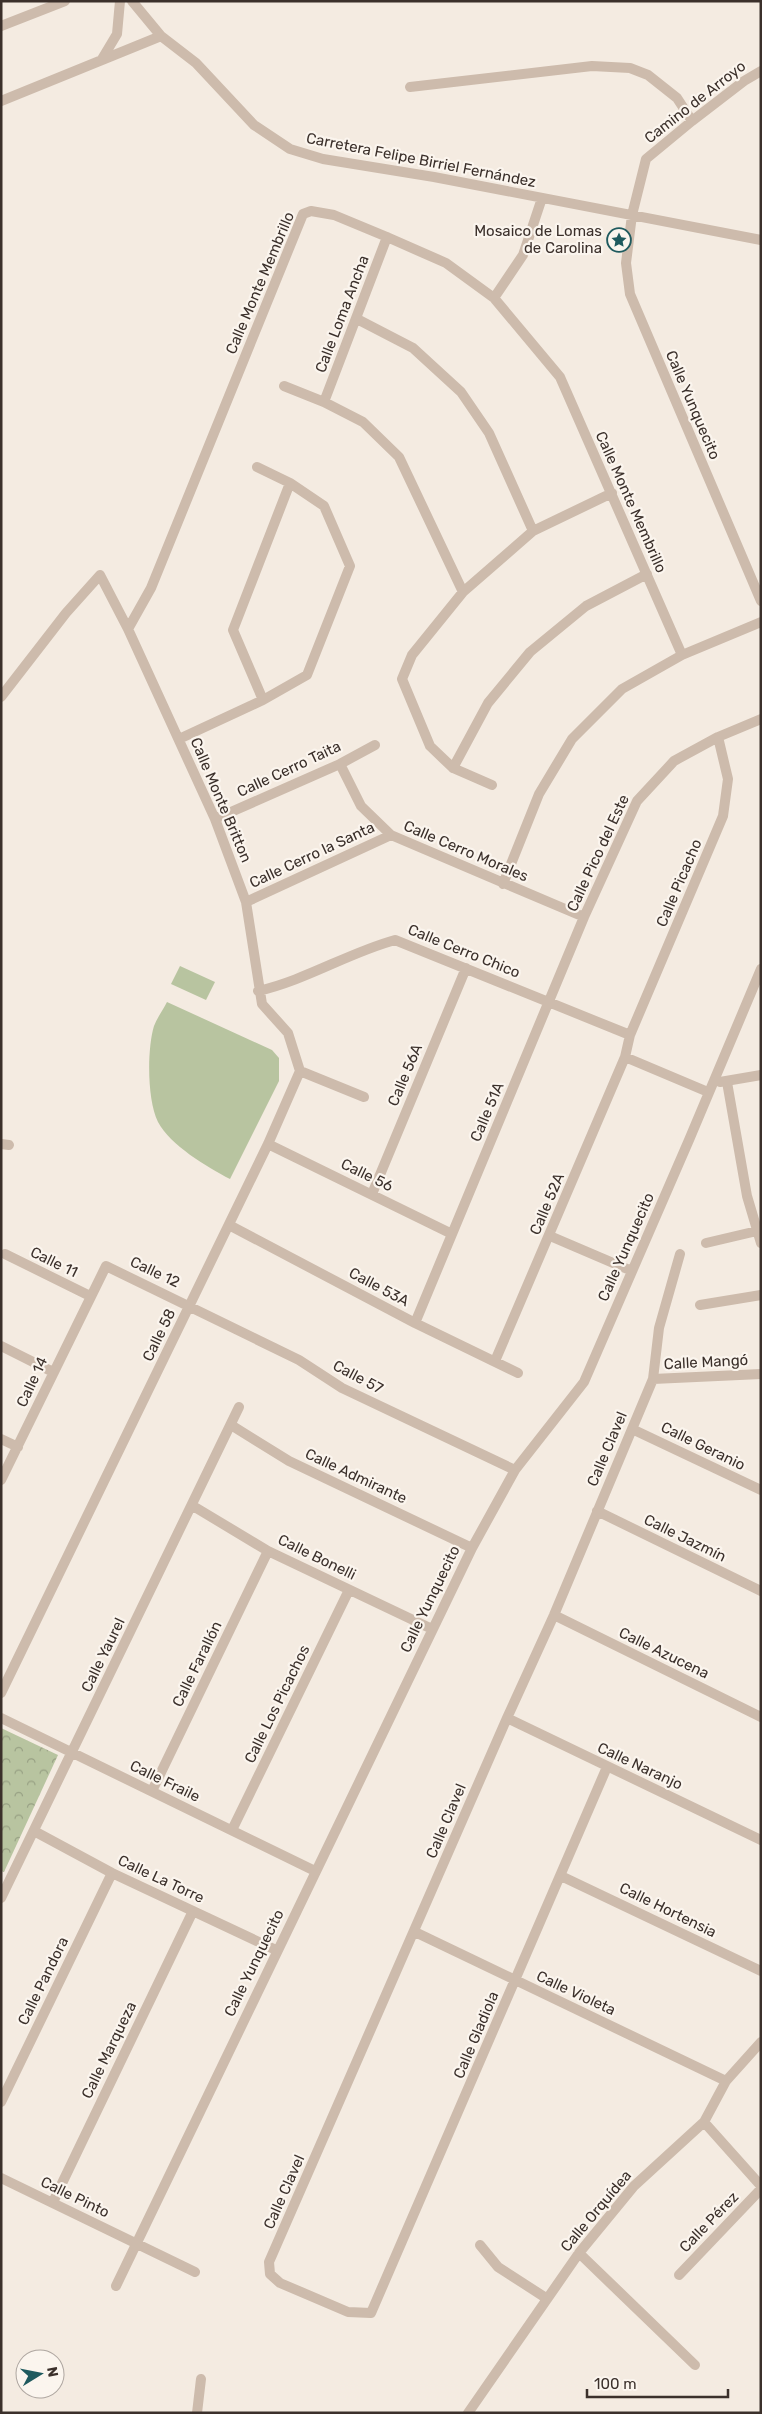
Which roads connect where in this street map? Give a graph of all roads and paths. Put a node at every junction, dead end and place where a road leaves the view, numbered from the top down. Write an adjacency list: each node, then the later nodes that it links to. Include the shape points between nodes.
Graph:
1 (65, 1): 4 (street)
2 (120, 1): 6 (street, via 117,34)
3 (132, 1): 5 (street, Carretera Felipe Birriel Fernández)
4 (1, 26)
5 (162, 36): 6 (street); 11 (street, Carretera Felipe Birriel Fernández, via 196,63 254,125 290,148 323,159)
6 (102, 59): 9 (street)
7 (761, 71): 10 (street, Camino de Arroyo)
8 (410, 87): 10 (street, via 592,66 630,68 648,75 677,98)
9 (1, 100)
10 (692, 121): 12 (street, Camino de Arroyo, via 646,159)
11 (542, 198): 12 (street, Carretera Felipe Birriel Fernández); 15 (street, via 523,255)
12 (632, 215): 14 (street, Carretera Felipe Birriel Fernández); 25 (street, Calle Yunquecito, via 626,263 630,294)
13 (387, 236): 15 (street, Calle Monte Membrillo, via 446,263); 16 (street, Calle Loma Ancha); 27 (street, Calle Monte Membrillo, via 334,215 310,211 303,214 151,588)
14 (761, 240)
15 (494, 298): 21 (street, Calle Monte Membrillo, via 560,377)
16 (357, 319): 18 (street, Calle Loma Ancha); 22 (street, via 413,348 461,392 490,433)
17 (284, 386): 18 (street)
18 (324, 402): 24 (street, via 363,422 399,457)
19 (256, 467): 20 (street)
20 (290, 483): 30 (street, via 233,630); 30 (street, via 324,506 350,566 307,675)
21 (612, 493): 22 (street); 23 (street, Calle Monte Membrillo)
22 (533, 531): 24 (street)
23 (647, 574): 28 (street, Calle Monte Membrillo); 36 (street, via 586,606 530,652 488,702)
24 (463, 592): 36 (street, via 412,655 402,679 430,746)
25 (761, 601)
26 (761, 622): 28 (street)
27 (128, 629): 29 (street, Calle Monte Britton, via 100,575); 33 (street, Calle Monte Britton)
28 (682, 655): 40 (street, via 622,689 572,739 539,794)
29 (1, 697)
30 (263, 700): 33 (street)
31 (761, 719): 32 (street, Calle Pico del Este)
32 (718, 737): 42 (street, Calle Pico del Este, via 674,761 637,801); 47 (street, Calle Picacho, via 728,779 724,816)
33 (179, 739): 38 (street, Calle Monte Britton)
34 (375, 744): 35 (street, Calle Cerro Taita)
35 (340, 764): 38 (street, Calle Cerro Taita); 39 (street, Calle Cerro Morales, via 362,806)
36 (453, 768): 37 (street)
37 (492, 786)
38 (215, 819): 41 (street, Calle Monte Britton)
39 (392, 835): 40 (street, Calle Cerro Morales); 41 (street, Calle Cerro la Santa)
40 (502, 884): 42 (street, Calle Cerro Morales)
41 (246, 902): 45 (street, Calle Monte Britton)
42 (584, 917): 46 (street, Calle Pico del Este)
43 (466, 968): 45 (street, Calle Cerro Chico, via 395,940 364,949 287,984); 46 (street, Calle Cerro Chico); 56 (street, Calle 56A)
44 (761, 969): 51 (street, Calle Yunquecito)
45 (258, 991): 49 (street, via 262,1004 288,1033)
46 (549, 1001): 47 (street, Calle Cerro Chico); 59 (street, Calle 51A)
47 (630, 1035): 48 (street, Calle Picacho)
48 (624, 1058): 53 (street); 60 (street, Calle 52A)
49 (300, 1071): 54 (street); 55 (street, Calle 58)
50 (761, 1075): 52 (street)
51 (713, 1082): 52 (street); 53 (street, Calle Yunquecito)
52 (727, 1082): 58 (street, via 747,1196)
53 (708, 1092): 66 (street, Calle Yunquecito)
54 (364, 1097)
55 (268, 1144): 56 (street, Calle 56); 57 (street, Calle 58)
56 (372, 1194): 59 (street, Calle 56)
57 (229, 1225): 70 (street, Calle 58); 71 (street, Calle 53A)
58 (757, 1231): 61 (street); 62 (street)
59 (452, 1234): 71 (street, Calle 51A)
60 (550, 1236): 66 (street); 73 (street, Calle 52A)
61 (706, 1243)
62 (761, 1243)
63 (4, 1254): 68 (street, Calle 11)
64 (680, 1254): 77 (street, Calle Clavel, via 659,1328)
65 (106, 1266): 68 (street, Calle 14); 70 (street, Calle 12)
66 (632, 1271): 83 (street, Calle Yunquecito, via 584,1382)
67 (761, 1295): 69 (street)
68 (90, 1296): 74 (street, Calle 14)
69 (700, 1305)
70 (190, 1306): 83 (street, Calle 57, via 299,1360 342,1388); 94 (street, Calle 58)
71 (415, 1323): 73 (street, Calle 53A)
72 (1, 1346): 74 (street)
73 (495, 1361): 75 (street, Calle 53A)
74 (53, 1372): 82 (street, Calle 14)
75 (518, 1373)
76 (761, 1374): 77 (street, Calle Mangó)
77 (653, 1379): 80 (street, Calle Clavel)
78 (239, 1407): 79 (street, Calle Yaurel)
79 (231, 1425): 86 (street, Calle Yaurel); 88 (street, Calle Admirante, via 289,1461)
80 (632, 1429): 85 (street, Calle Geranio); 87 (street, Calle Clavel)
81 (1, 1439): 82 (street)
82 (18, 1447): 84 (street, Calle 14)
83 (515, 1470): 88 (street, Calle Yunquecito)
84 (1, 1480)
85 (761, 1490)
86 (193, 1506): 89 (street, Calle Bonelli); 98 (street, Calle Yaurel)
87 (597, 1512): 91 (street, Calle Jazmín); 92 (street, Calle Clavel)
88 (472, 1548): 93 (street, Calle Yunquecito)
89 (268, 1551): 90 (street, Calle Bonelli); 100 (street, Calle Farallón)
90 (349, 1590): 93 (street, Calle Bonelli); 101 (street, Calle Los Picachos)
91 (761, 1591)
92 (554, 1615): 95 (street, Calle Azucena); 97 (street, Calle Clavel)
93 (432, 1629): 104 (street, Calle Yunquecito)
94 (1, 1693)
95 (761, 1717)
96 (1, 1718): 98 (street, Calle Fraile)
97 (507, 1718): 99 (street, Calle Naranjo); 109 (street, Calle Clavel)
98 (72, 1753): 100 (street, Calle Fraile); 102 (street, Calle Yaurel)
99 (607, 1768): 103 (street, Calle Naranjo); 106 (street, Calle Gladiola)
100 (152, 1791): 101 (street, Calle Fraile)
101 (232, 1830): 104 (street, Calle Fraile)
102 (34, 1831): 105 (street, Calle La Torre); 107 (street, Calle Yaurel)
103 (761, 1840)
104 (315, 1871): 110 (street, Calle Yunquecito)
105 (112, 1873): 108 (street, Calle La Torre); 115 (street, Calle Pandora)
106 (561, 1876): 111 (street, Calle Hortensia); 112 (street, Calle Gladiola)
107 (1, 1898)
108 (193, 1911): 110 (street, Calle La Torre); 119 (street, Calle Marqueza)
109 (415, 1932): 112 (street, Calle Violeta); 127 (street, Calle Clavel, via 269,2262 270,2274 280,2283 348,2312)
110 (276, 1950): 121 (street, Calle Yunquecito)
111 (761, 1972)
112 (516, 1981): 114 (street, Calle Violeta); 127 (street, Calle Gladiola)
113 (761, 2042): 114 (street, Calle Orquídea)
114 (726, 2081): 116 (street, Calle Orquídea)
115 (1, 2102)
116 (704, 2122): 118 (street); 122 (street, Calle Orquídea, via 634,2186)
117 (1, 2178): 119 (street, Calle Pinto)
118 (761, 2188): 124 (street, Calle Pérez)
119 (53, 2202): 121 (street, Calle Pinto)
120 (480, 2245): 126 (street, via 498,2267)
121 (135, 2246): 123 (street, Calle Pinto); 125 (street)
122 (579, 2254): 126 (street, Calle Orquídea); 128 (street)
123 (195, 2272)
124 (679, 2275)
125 (116, 2286)
126 (546, 2298): 131 (street, Calle Orquídea)
127 (371, 2313)
128 (695, 2365)
129 (201, 2380): 130 (street)
130 (197, 2413)
131 (468, 2413)

